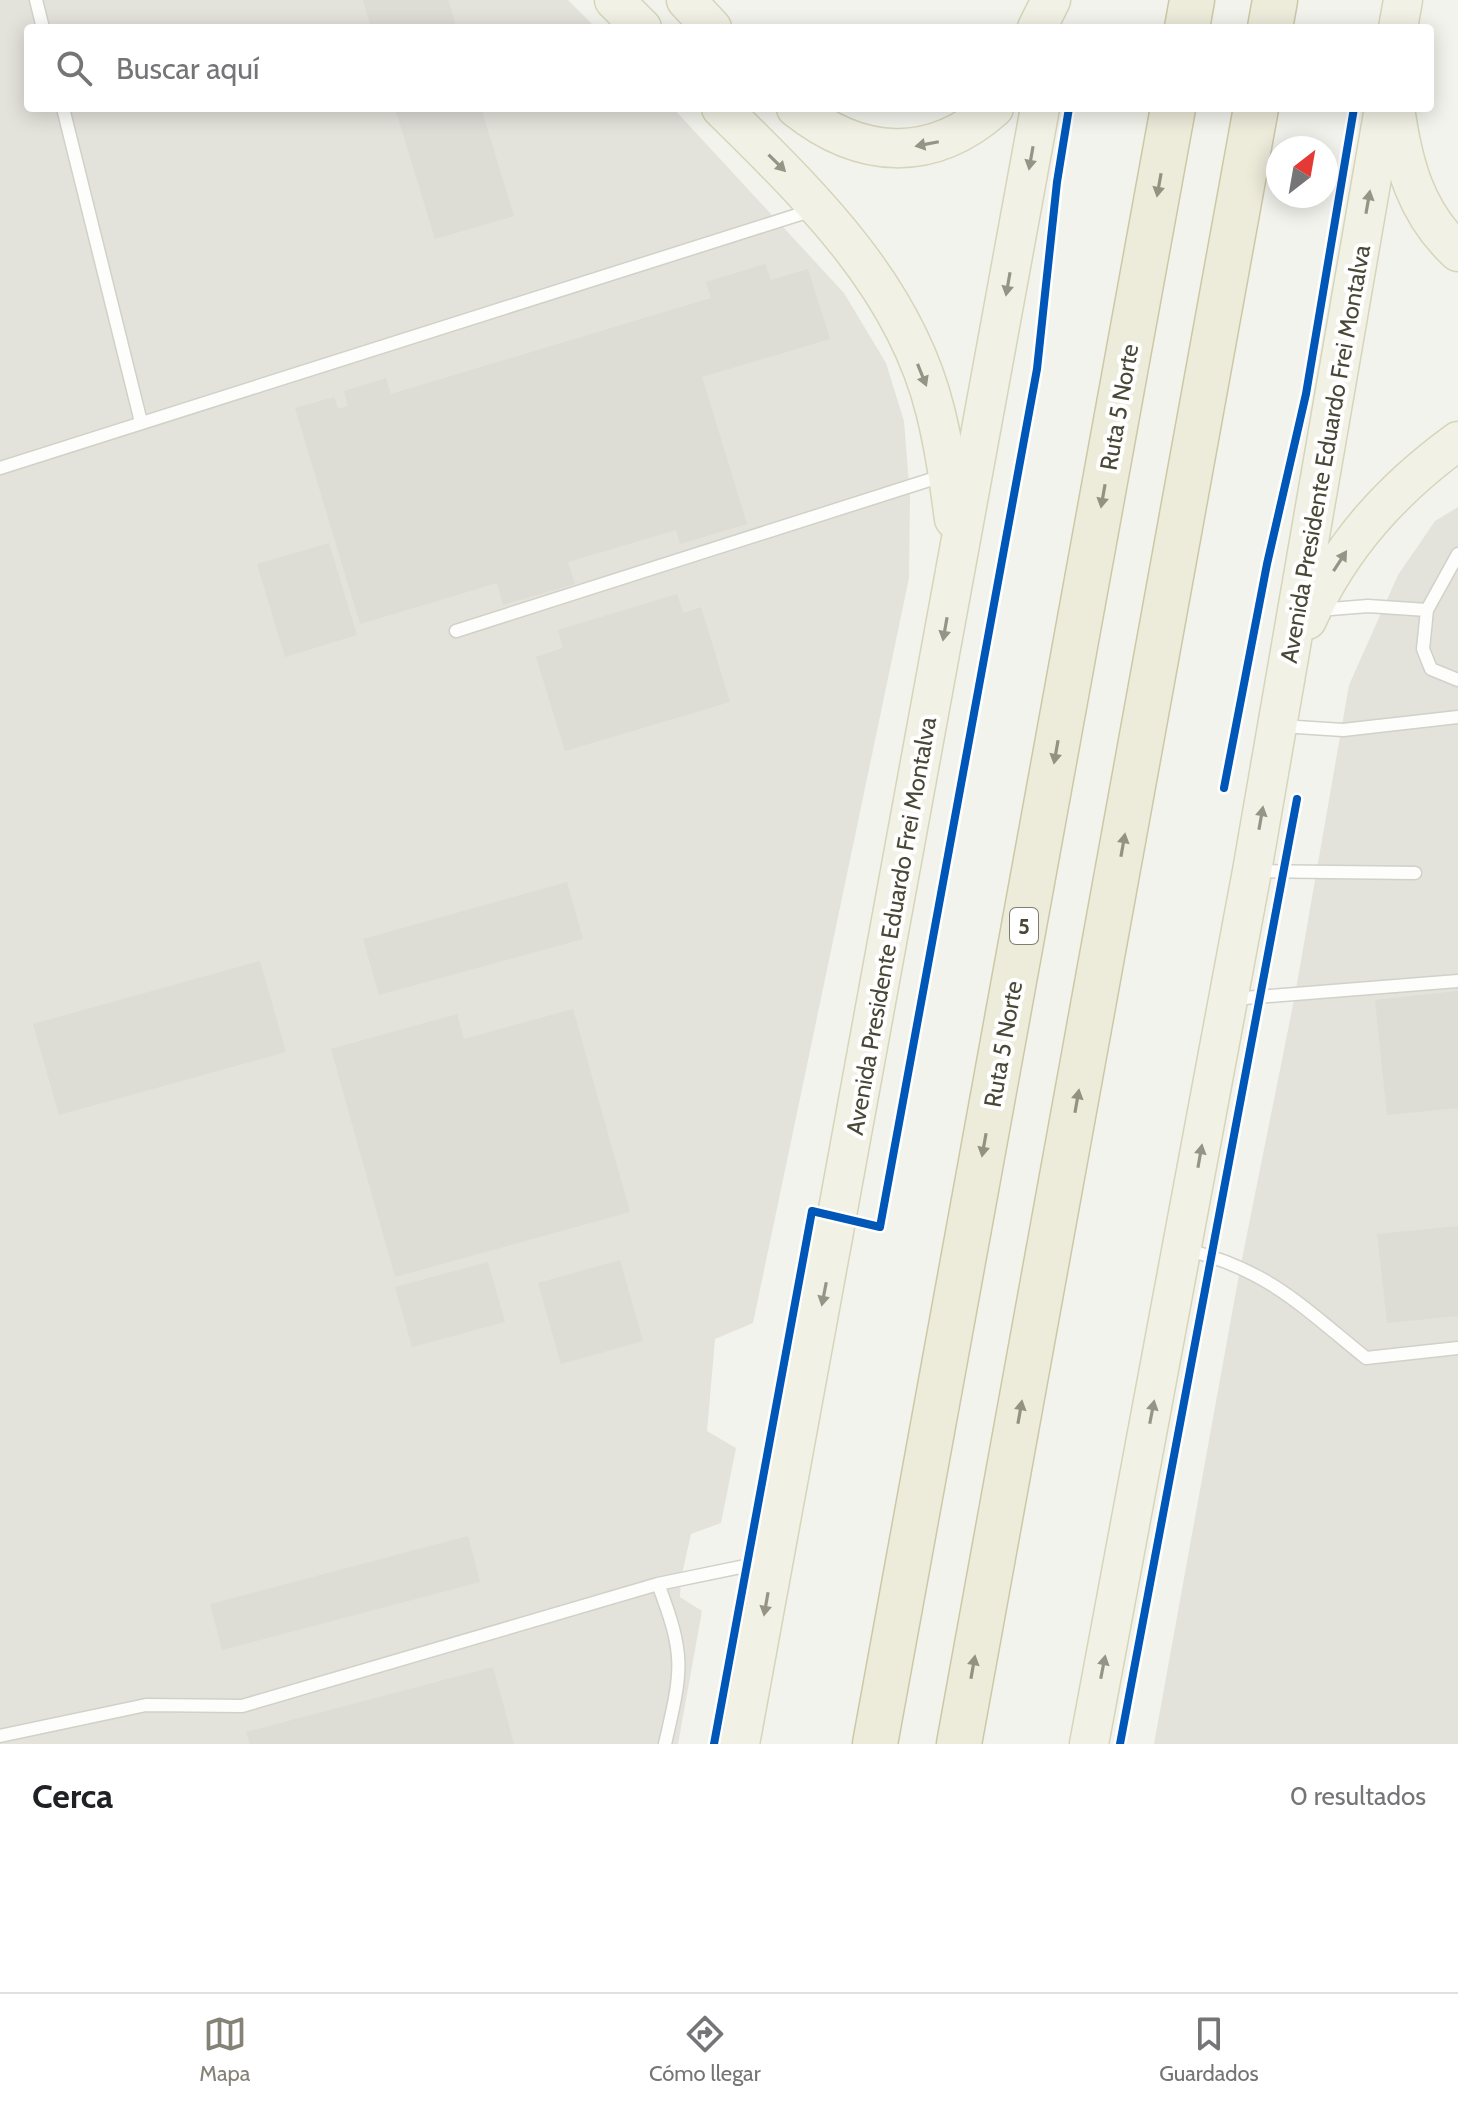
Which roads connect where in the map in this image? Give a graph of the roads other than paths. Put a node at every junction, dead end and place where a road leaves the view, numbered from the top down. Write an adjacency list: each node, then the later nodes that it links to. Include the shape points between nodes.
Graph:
1 (36, 0): 9 (lane)
2 (614, 0): 10 (main road)
3 (686, 0): 11 (main road)
4 (1051, 0): 12 (main road)
5 (1059, 0): 13 (main road)
6 (1192, 0): 14 (highway)
7 (1275, 0): 15 (highway)
8 (1403, 0): 16 (main road)
9 (42, 24)
10 (638, 24)
11 (708, 24)
12 (1039, 24)
13 (1055, 24)
14 (1188, 24)
15 (1271, 24)
16 (1399, 24)
17 (64, 112): 28 (lane)
18 (725, 112): 26 (main road, one-way to 26)
19 (802, 112): 20 (main road, one-way to 19, via 954,137 902,148 835,135)
20 (988, 112)
21 (1039, 112): 32 (main road, Avenida Presidente Eduardo Frei Montalva, one-way to 32)
22 (1172, 112): 52 (highway, Ruta 5 Norte / 5, one-way to 52)
23 (1255, 112): 53 (highway, one-way to 23)
24 (1383, 112): 37 (main road, Avenida Presidente Eduardo Frei Montalva, one-way to 24)
25 (1396, 112): 27 (main road, via 1408,178 1436,229)
26 (817, 208): 28 (lane); 31 (main road, one-way to 31, via 868,267 890,302 935,407)
27 (1458, 252)
28 (141, 422): 30 (lane)
29 (1458, 441): 34 (main road, one-way to 29, via 1366,523 1410,478)
30 (0, 468)
31 (948, 474): 32 (main road); 36 (lane)
32 (959, 552): 47 (main road, Avenida Presidente Eduardo Frei Montalva, one-way to 47)
33 (1458, 554): 35 (lane)
34 (1311, 610): 35 (lane); 37 (main road)
35 (1427, 610): 38 (lane, via 1423,649 1431,669)
36 (456, 631)
37 (1290, 655): 40 (main road, Avenida Presidente Eduardo Frei Montalva)
38 (1458, 680)
39 (1458, 717): 40 (lane, via 1343,730)
40 (1278, 726): 41 (main road, Avenida Presidente Eduardo Frei Montalva, one-way to 40)
41 (1252, 871): 42 (lane); 44 (main road, Avenida Presidente Eduardo Frei Montalva)
42 (1415, 873)
43 (1458, 981): 44 (lane)
44 (1229, 999): 45 (main road, Avenida Presidente Eduardo Frei Montalva, one-way to 44)
45 (1183, 1249): 46 (lane, via 1266,1279 1298,1299 1366,1358); 54 (main road, Avenida Presidente Eduardo Frei Montalva, one-way to 45)
46 (1458, 1348)
47 (774, 1560): 48 (lane); 51 (main road, Avenida Presidente Eduardo Frei Montalva, one-way to 51)
48 (658, 1584): 49 (lane, via 242,1706 146,1705); 50 (lane, via 677,1632 681,1672)
49 (0, 1736)
50 (665, 1744)
51 (740, 1744)
52 (875, 1744)
53 (959, 1744)
54 (1089, 1744)

